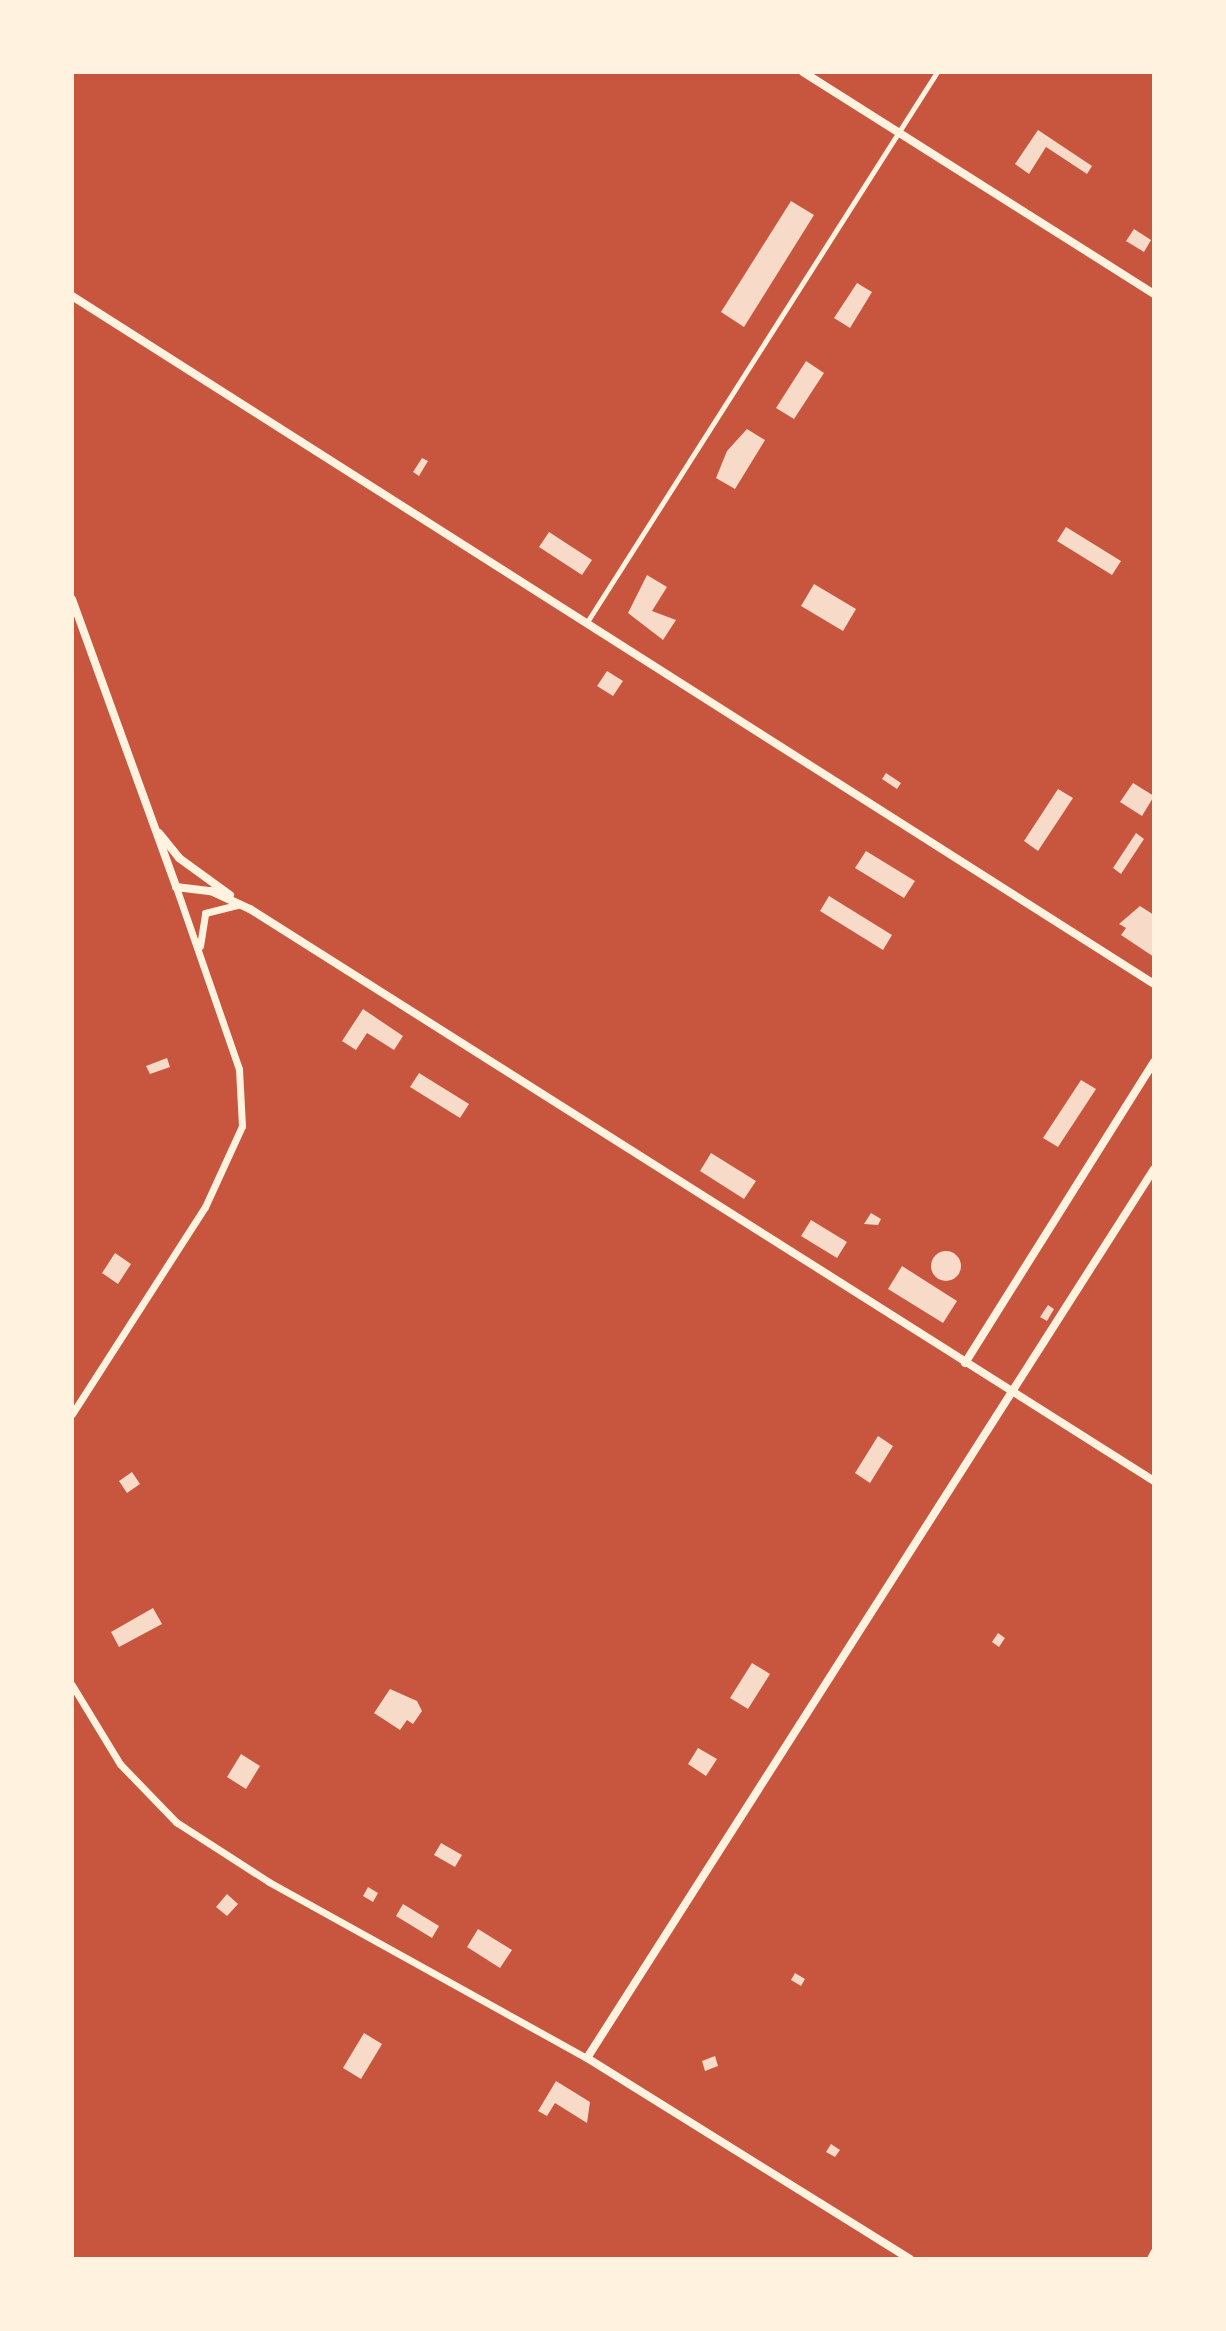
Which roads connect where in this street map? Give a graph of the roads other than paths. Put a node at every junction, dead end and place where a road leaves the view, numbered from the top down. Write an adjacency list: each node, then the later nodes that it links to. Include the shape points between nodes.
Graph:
1 (803, 72): 3 (main road)
2 (937, 72): 3 (street)
3 (898, 132): 4 (main road); 9 (street)
4 (1154, 294)
5 (72, 296): 7 (main road)
6 (72, 302): 7 (main road)
7 (92, 309): 9 (main road)
8 (72, 598): 10 (main road)
9 (587, 622): 14 (main road)
10 (153, 826): 11 (main road); 12 (main road, via 179,858)
11 (176, 887): 12 (main road, via 211,891); 13 (street)
12 (250, 909): 13 (street, via 221,905 205,913); 17 (main road)
13 (201, 957): 19 (street, via 241,1076 239,1140 198,1219)
14 (1154, 984)
15 (1154, 1062): 17 (main road)
16 (1154, 1169): 18 (main road)
17 (965, 1363): 18 (main road)
18 (1013, 1392): 20 (main road); 22 (main road)
19 (72, 1414)
20 (1154, 1481)
21 (72, 1685): 22 (street, via 120,1764 176,1822 268,1882)
22 (587, 2058): 24 (main road)
23 (1154, 2253): 25 (main road)
24 (910, 2259)
25 (1150, 2259)

